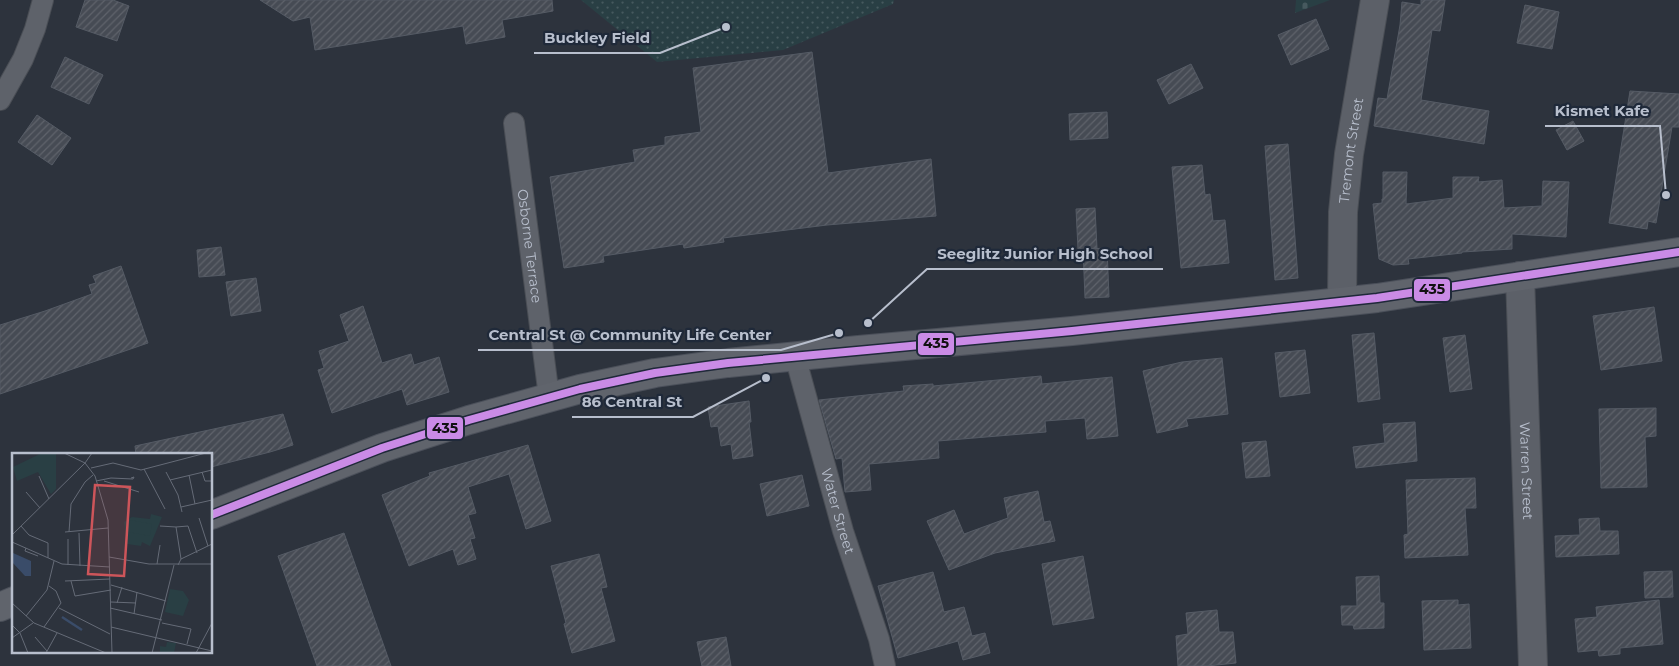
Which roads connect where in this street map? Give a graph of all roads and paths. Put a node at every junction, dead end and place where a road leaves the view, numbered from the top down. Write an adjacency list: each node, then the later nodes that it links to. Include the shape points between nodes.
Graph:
1 (43, 0): 3 (street, via 24,59)
2 (1375, 0): 7 (street, Tremont Street, via 1349,154 1343,212)
3 (0, 100)
4 (514, 123): 9 (street, Osborne Terrace)
5 (1679, 252): 6 (main road)
6 (1520, 276): 7 (main road); 14 (street, Warren Street)
7 (1342, 301): 8 (main road, via 1072,331)
8 (795, 356): 9 (main road, via 656,373); 13 (street, Water Street)
9 (550, 397): 10 (main road, via 382,448)
10 (212, 516)
11 (12, 602): 12 (main road)
12 (0, 607)
13 (885, 666)
14 (1534, 666)

